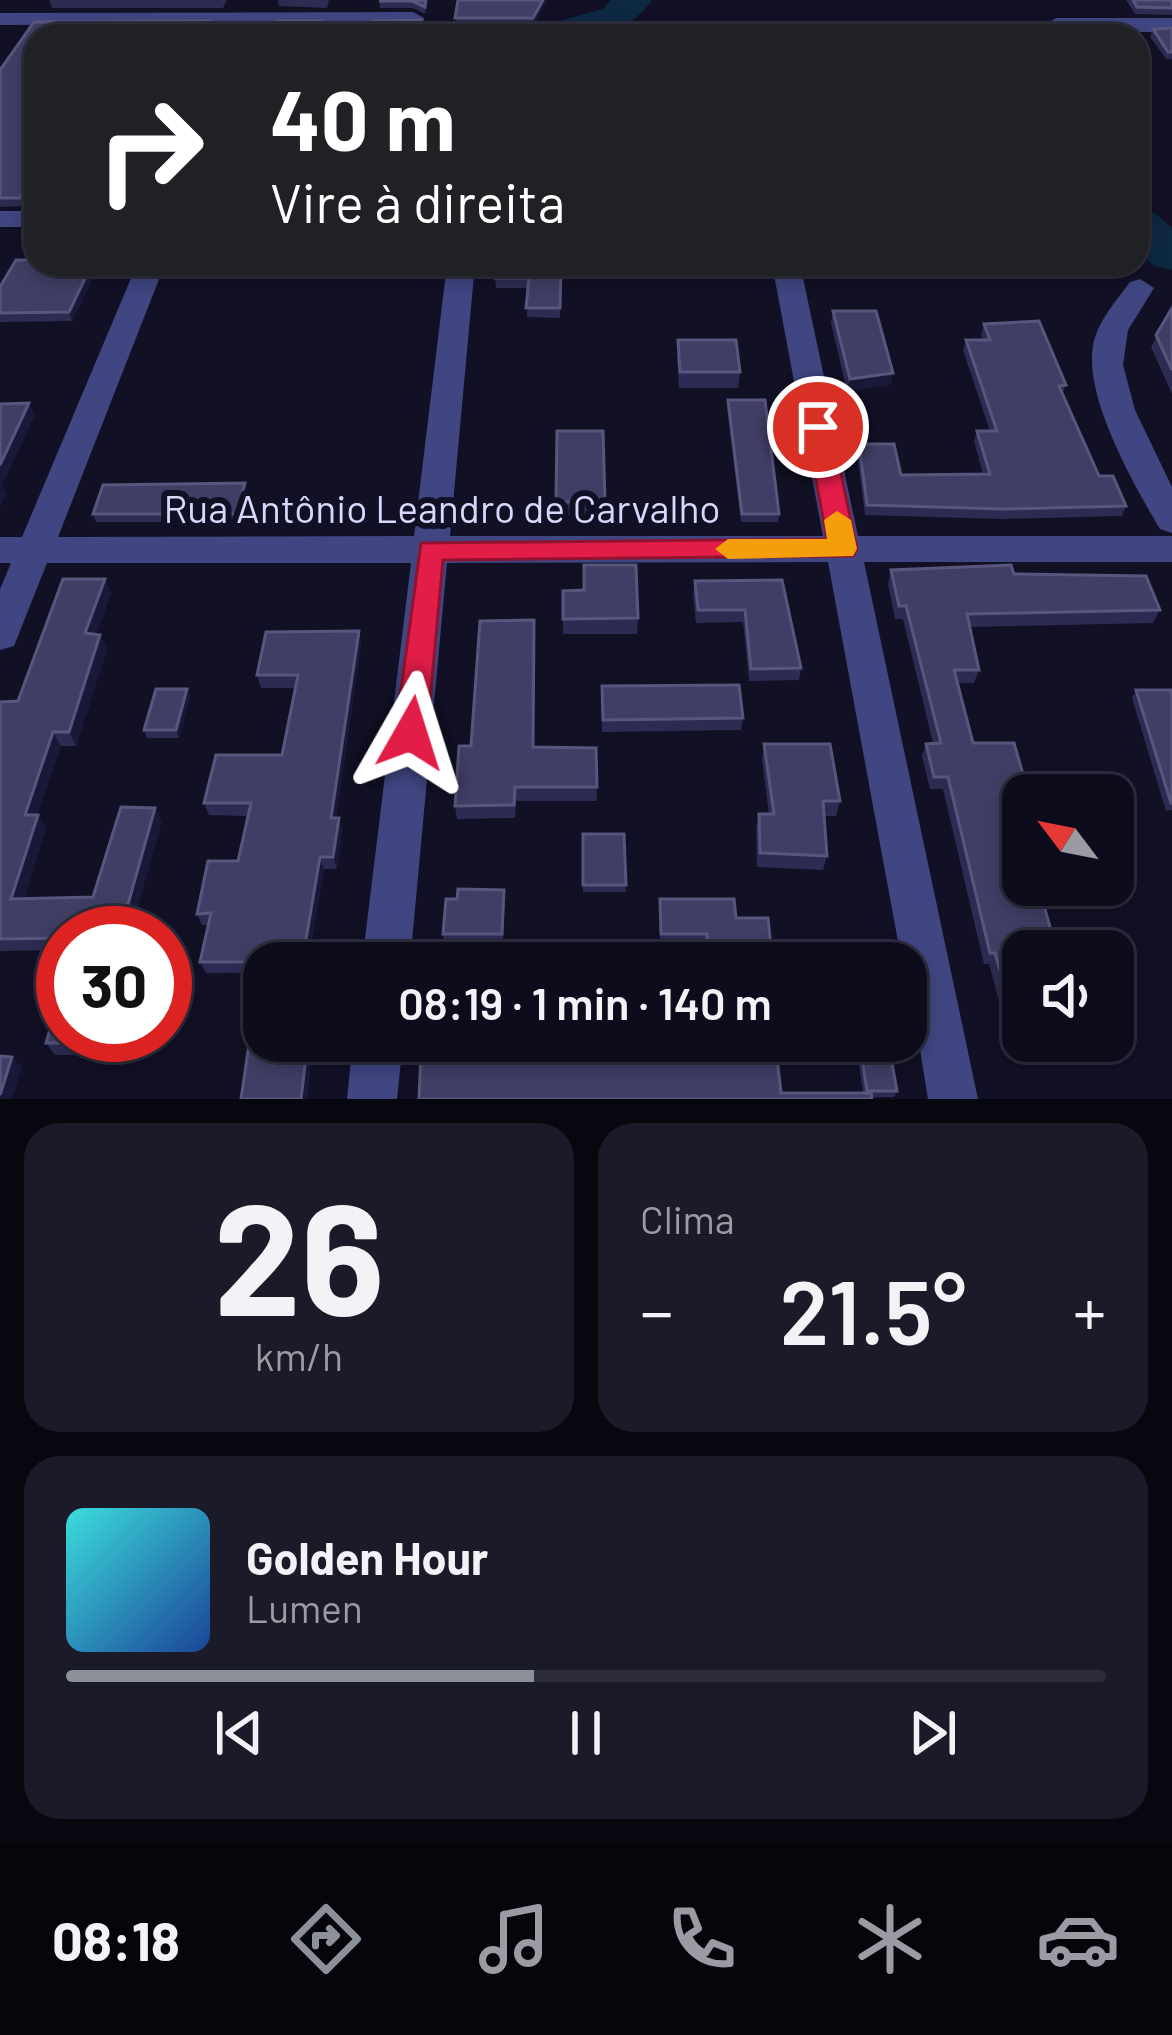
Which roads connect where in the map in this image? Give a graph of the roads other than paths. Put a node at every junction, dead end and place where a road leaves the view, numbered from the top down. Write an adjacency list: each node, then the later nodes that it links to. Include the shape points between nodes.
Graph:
1 (6, 16): 2 (street)
2 (251, 18): 3 (street)
3 (413, 18)
4 (145, 276): 11 (street)
5 (459, 276): 12 (street)
6 (788, 276): 9 (street)
7 (1140, 288): 8 (street, via 1112,334 1108,376)
8 (1172, 520)
9 (843, 549): 10 (street, Rua Antônio Leandro de Carvalho); 12 (street, Rua Antônio Leandro de Carvalho); 17 (street)
10 (1172, 549)
11 (17, 550): 12 (street, Rua Antônio Leandro de Carvalho); 13 (street)
12 (430, 550): 14 (street)
13 (0, 635)
14 (388, 942)
15 (376, 1062): 16 (street)
16 (372, 1099)
17 (953, 1099)

